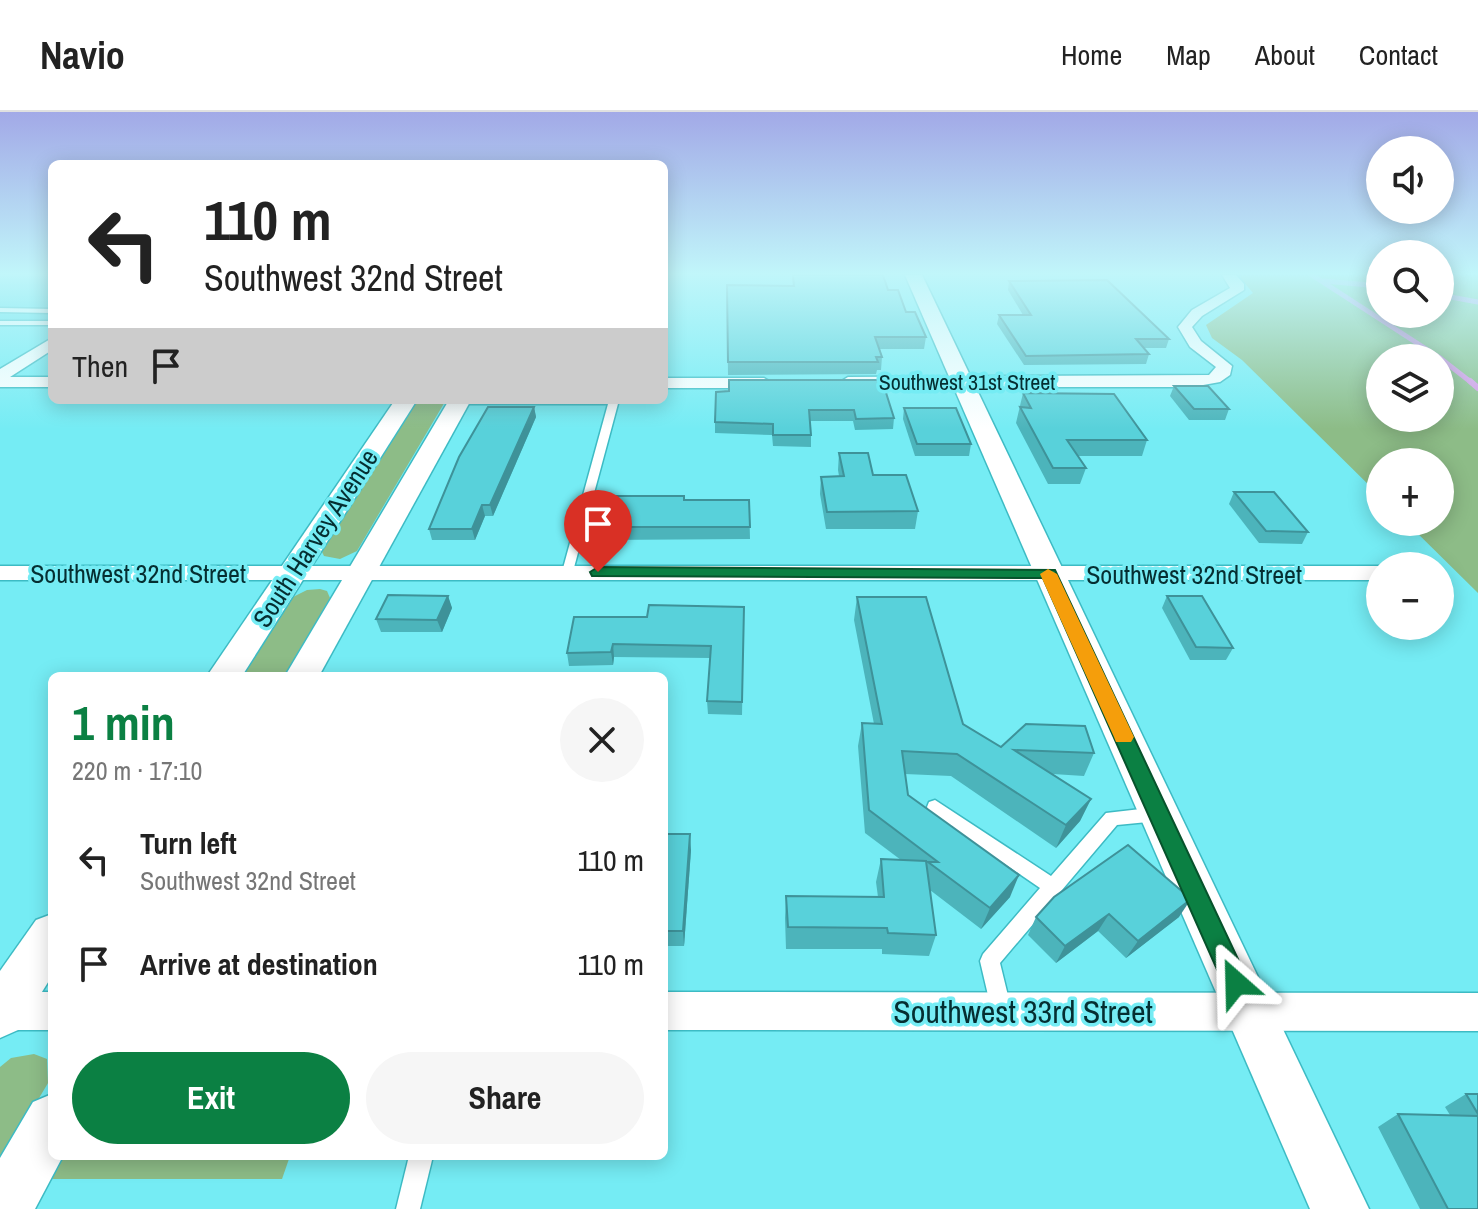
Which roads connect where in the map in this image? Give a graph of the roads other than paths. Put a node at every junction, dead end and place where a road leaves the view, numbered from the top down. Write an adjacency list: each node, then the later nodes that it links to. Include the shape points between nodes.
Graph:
1 (936, 326): 8 (street)
2 (1186, 326): 8 (street, Southwest 31st Street, via 1195,344 1224,366 1221,375 1192,382)
3 (48, 346): 4 (street)
4 (0, 376)
5 (0, 382): 6 (street)
6 (48, 382)
7 (836, 382): 8 (street, Southwest 31st Street)
8 (961, 382): 19 (street)
9 (668, 383): 10 (street)
10 (789, 383)
11 (403, 404): 16 (street, South Harvey Avenue)
12 (458, 404): 17 (street, South Harvey Avenue)
13 (613, 404): 14 (lane)
14 (568, 572): 17 (street, Southwest 32nd Street); 19 (street, Southwest 32nd Street)
15 (0, 573): 16 (street, Southwest 32nd Street)
16 (293, 573): 17 (street, Southwest 32nd Street); 20 (street, South Harvey Avenue)
17 (360, 573): 21 (street, South Harvey Avenue)
18 (1366, 573): 19 (street, Southwest 32nd Street)
19 (1049, 574): 23 (street)
20 (227, 672)
21 (304, 672)
22 (935, 807): 24 (lane)
23 (1159, 814): 24 (lane, via 1112,818); 29 (street)
24 (1053, 887): 28 (lane, via 990,961)
25 (48, 941): 30 (street)
26 (48, 1011): 30 (street)
27 (668, 1011): 28 (street, Southwest 33rd Street)
28 (1002, 1011): 29 (street, Southwest 33rd Street)
29 (1249, 1011): 31 (street, Southwest 33rd Street); 36 (street)
30 (0, 1012)
31 (1478, 1012)
32 (48, 1128): 34 (street)
33 (420, 1160): 35 (lane)
34 (3, 1209)
35 (408, 1209)
36 (1340, 1209)

